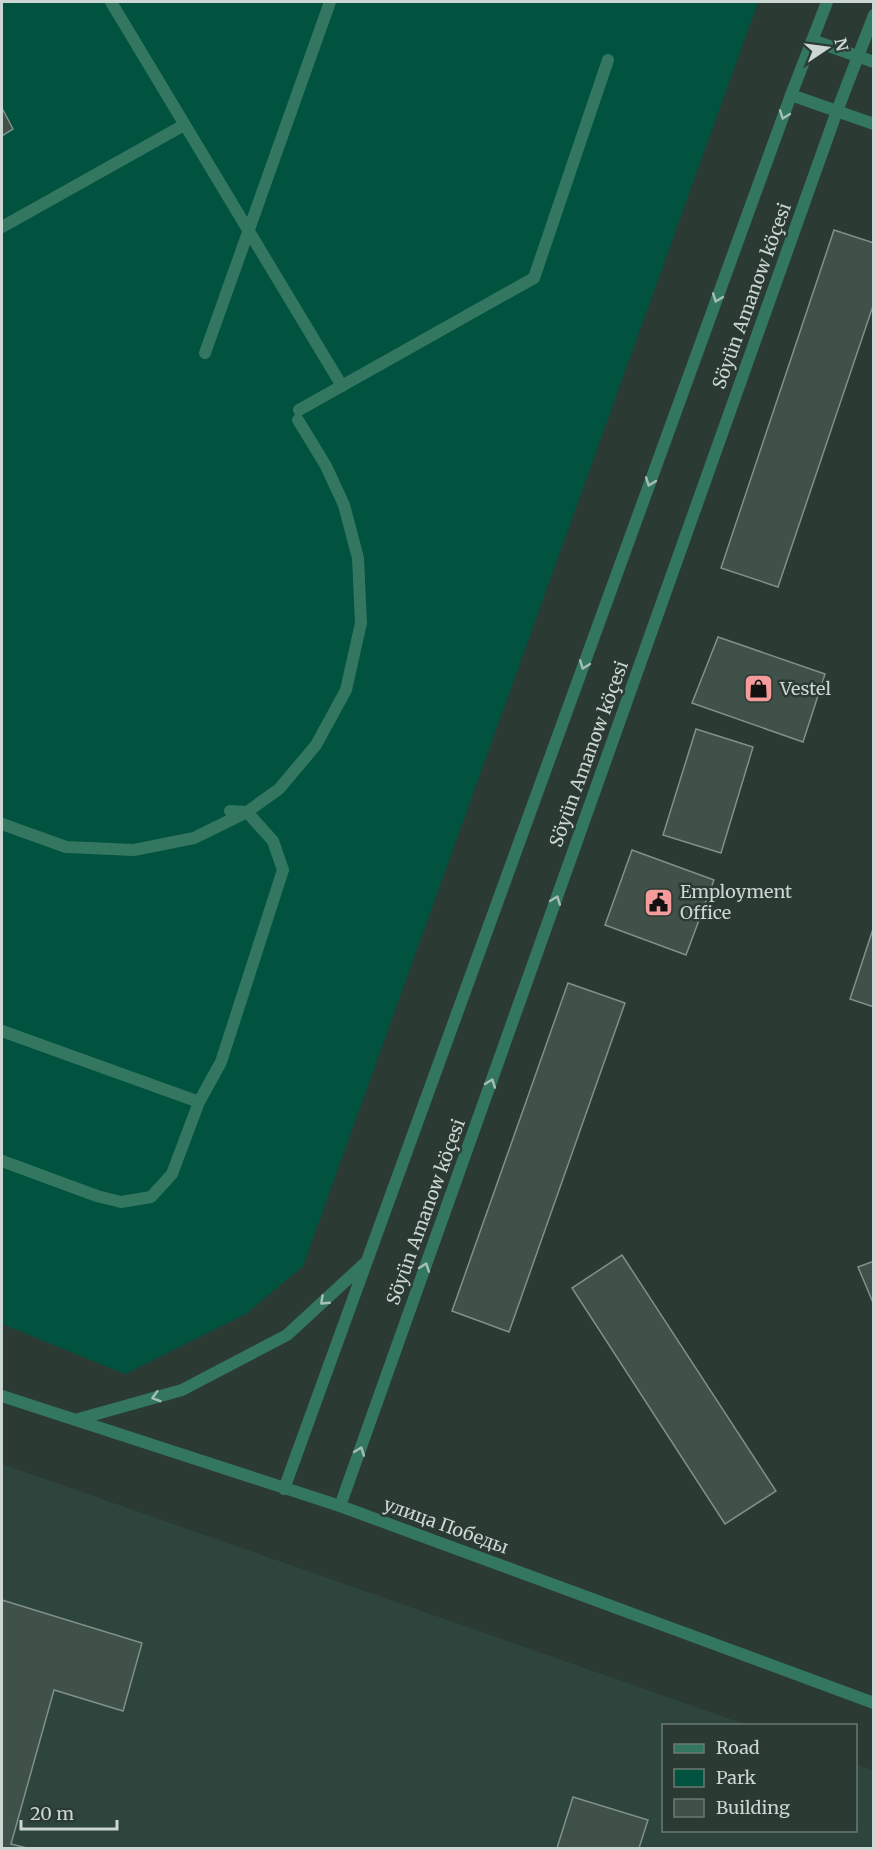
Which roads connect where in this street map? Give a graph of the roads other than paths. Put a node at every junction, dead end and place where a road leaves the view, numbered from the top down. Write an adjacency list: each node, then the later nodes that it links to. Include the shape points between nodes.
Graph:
1 (111, 2): 12 (street)
2 (330, 2): 14 (street)
3 (826, 2): 5 (street, Söyün Amanow köçesi)
4 (873, 15): 6 (street, Söyün Amanow köçesi)
5 (812, 40): 6 (street); 9 (street, Söyün Amanow köçesi)
6 (858, 57): 8 (street); 10 (street, Söyün Amanow köçesi)
7 (608, 60): 16 (street, via 534,278)
8 (873, 62)
9 (791, 94): 10 (street); 23 (street, Söyün Amanow köçesi, one-way to 23)
10 (837, 111): 11 (street); 27 (street, Söyün Amanow köçesi, one-way to 10)
11 (873, 124)
12 (184, 125): 13 (street); 14 (street)
13 (2, 227)
14 (249, 231): 15 (street); 16 (street)
15 (205, 353)
16 (342, 386): 18 (street, via 299,415 344,504 358,558 361,623 346,690 316,746 279,789)
17 (230, 811): 18 (street)
18 (247, 812): 19 (street, via 194,838 134,849 66,847); 21 (street, via 273,841 283,870 220,1062)
19 (2, 824)
20 (2, 1031): 21 (street)
21 (199, 1102): 22 (street, via 172,1174 151,1197 121,1202)
22 (2, 1161)
23 (367, 1262): 25 (street, one-way to 25, via 287,1335 182,1390); 26 (street, Söyün Amanow köçesi)
24 (2, 1396): 25 (street, улица Победы)
25 (75, 1420): 26 (street, улица Победы)
26 (284, 1489): 27 (street, улица Победы)
27 (340, 1506): 28 (street, улица Победы)
28 (873, 1703)

